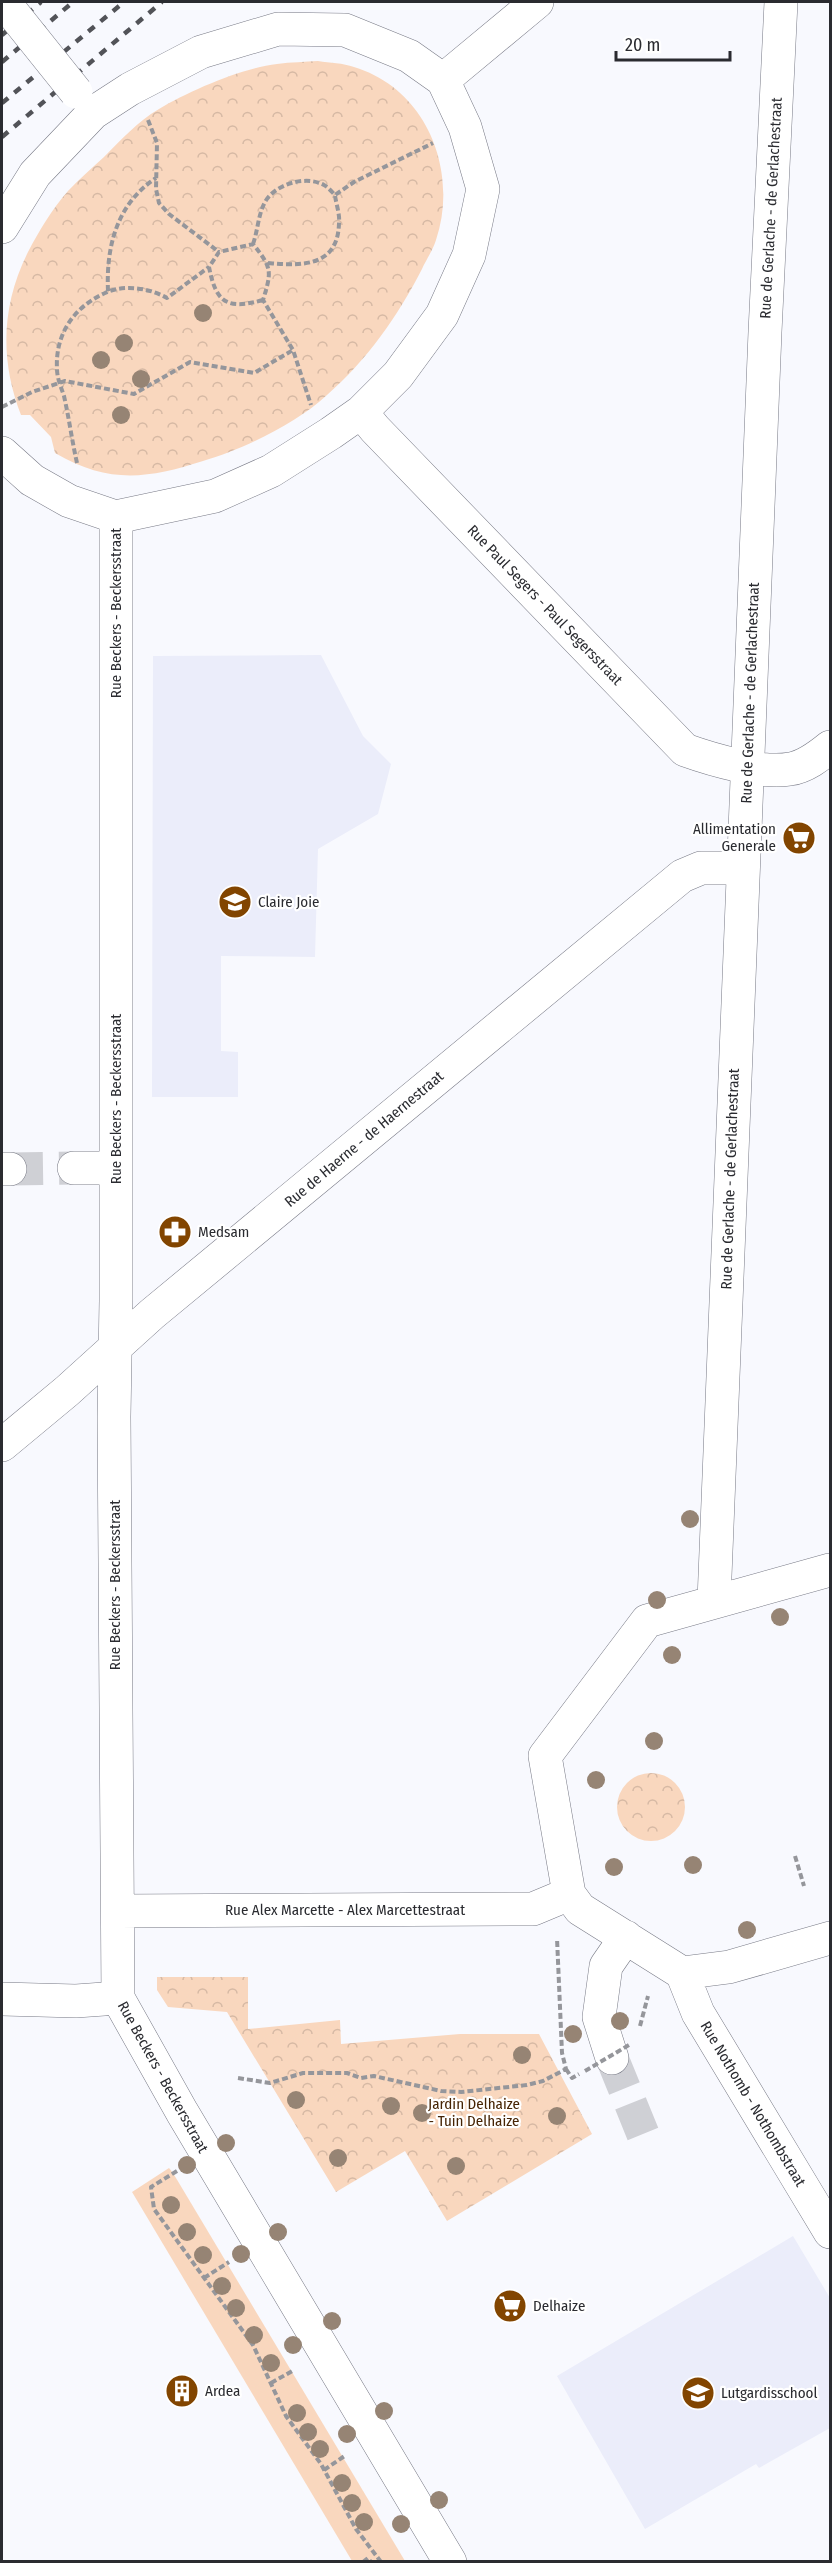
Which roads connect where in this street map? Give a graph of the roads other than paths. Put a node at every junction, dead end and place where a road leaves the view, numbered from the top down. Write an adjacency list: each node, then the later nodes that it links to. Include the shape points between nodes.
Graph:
1 (4, 2): 5 (street, bridge)
2 (537, 2): 4 (street)
3 (781, 2): 11 (street, Rue de Gerlache - de Gerlachestraat)
4 (443, 80): 5 (street, via 409,56 345,30 278,29 201,52 130,89); 7 (street, via 465,127 483,189 469,255 442,315 398,375)
5 (85, 103): 6 (street)
6 (2, 227)
7 (361, 412): 9 (street, via 271,471 224,492); 11 (street, Rue Paul Segers - Paul Segersstraat, via 685,750)
8 (2, 454): 9 (street, via 32,480 69,501)
9 (116, 517): 14 (street, Rue Beckers - Beckersstraat)
10 (831, 747): 11 (street, via 789,770)
11 (748, 767): 12 (street, Rue de Gerlache - de Gerlachestraat)
12 (742, 868): 15 (street, Rue de Haerne - de Haernestraat, via 701,868 682,876); 18 (street, Rue de Gerlache - de Gerlachestraat)
13 (74, 1168): 14 (street)
14 (116, 1168): 15 (street, Rue Beckers - Beckersstraat)
15 (114, 1348): 16 (street, Rue de Haerne - de Haernestraat); 20 (street, Rue Beckers - Beckersstraat)
16 (2, 1445)
17 (831, 1570): 18 (street)
18 (714, 1601): 19 (street, via 647,1621 545,1756)
19 (569, 1894): 20 (street, Rue Alex Marcette - Alex Marcettestraat, via 533,1909); 21 (street, via 580,1909)
20 (118, 1911): 24 (street, Rue Beckers - Beckersstraat)
21 (626, 1937): 23 (street); 26 (street, via 606,1966 599,2017)
22 (831, 1938): 23 (street, via 729,1967)
23 (682, 1973): 27 (street, Rue Nothomb - Nothombstraat, via 698,2013)
24 (118, 1998): 25 (street); 28 (street, Rue Beckers - Beckersstraat)
25 (2, 1999)
26 (609, 2058)
27 (831, 2232)
28 (450, 2562)

